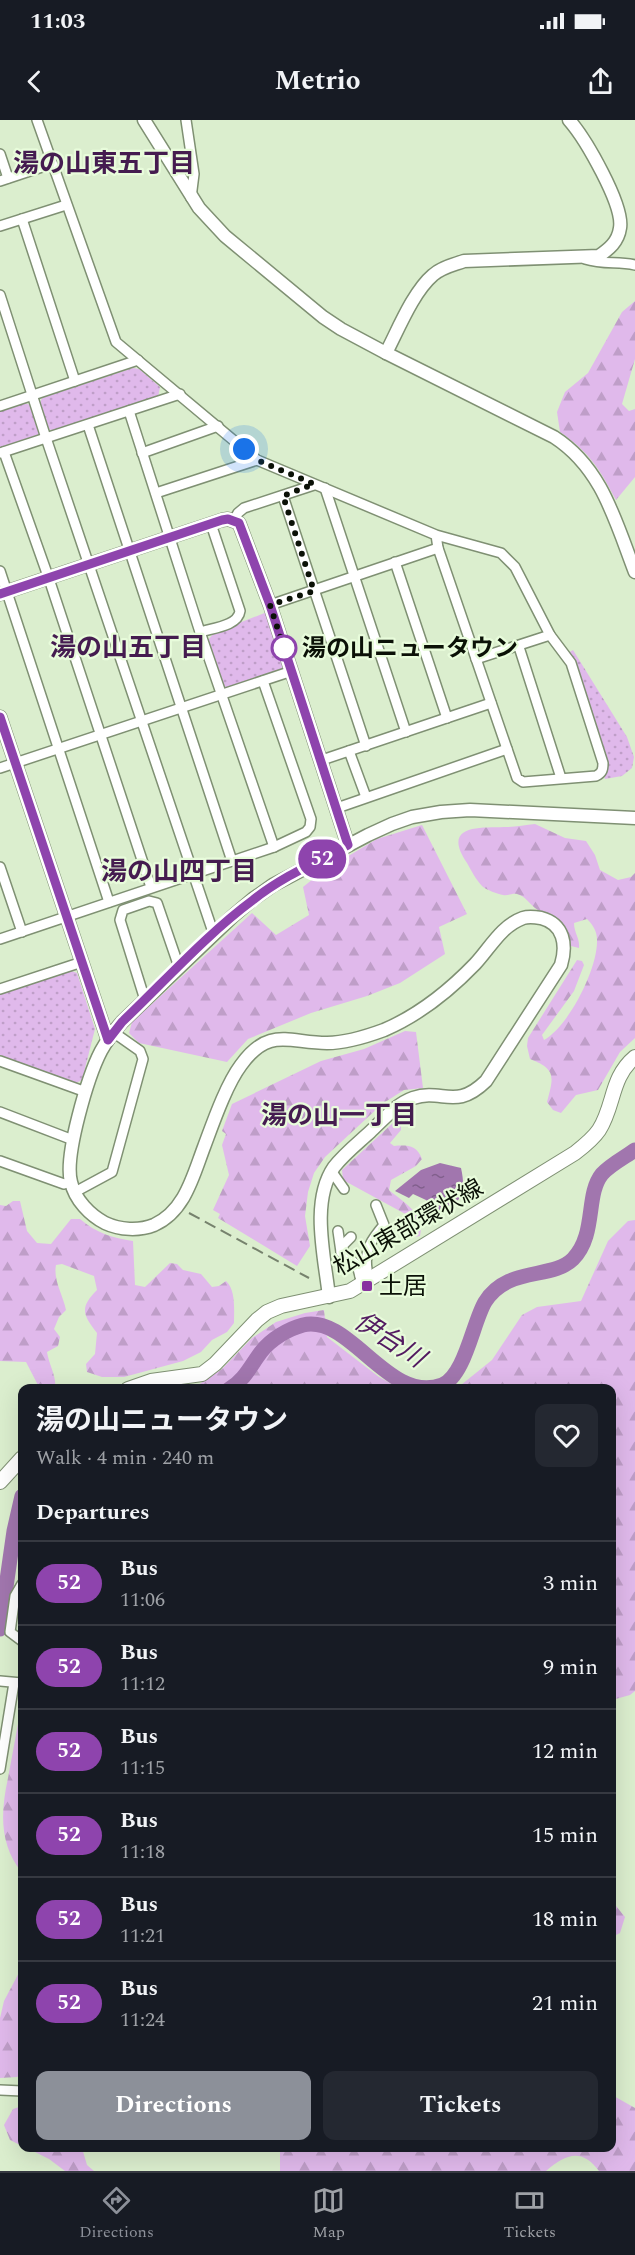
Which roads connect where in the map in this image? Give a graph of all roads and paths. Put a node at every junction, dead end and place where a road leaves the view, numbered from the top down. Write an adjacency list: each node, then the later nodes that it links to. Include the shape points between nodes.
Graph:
1 (37, 120): 6 (street)
2 (144, 120): 8 (street)
3 (186, 120): 8 (street, via 194,174)
4 (569, 120): 12 (street, via 586,143 620,214 621,226 611,247 599,256)
5 (0, 154): 7 (street)
6 (51, 164): 7 (street); 9 (street)
7 (4, 180)
8 (191, 198): 15 (street, via 225,236 323,317)
9 (66, 205): 10 (street); 16 (street, via 116,342)
10 (22, 219): 11 (street); 17 (street)
11 (0, 226)
12 (583, 258): 13 (street, via 600,264); 15 (street, via 464,261 446,267 433,274 422,288)
13 (635, 265)
14 (0, 295): 19 (street)
15 (386, 353): 41 (street, via 572,449 596,478)
16 (138, 360): 17 (street); 18 (street)
17 (75, 381): 19 (street)
18 (180, 394): 21 (street); 23 (street)
19 (33, 395): 20 (street); 24 (street)
20 (0, 406)
21 (129, 411): 22 (street); 26 (street)
22 (88, 425): 24 (street); 37 (street)
23 (218, 426): 26 (street); 27 (street)
24 (46, 438): 25 (street); 39 (street)
25 (2, 453): 43 (street)
26 (142, 453): 30 (street)
27 (257, 460): 28 (street); 30 (street)
28 (314, 484): 29 (street); 31 (street)
29 (325, 488): 34 (street); 42 (street)
30 (156, 494): 35 (street)
31 (283, 496): 32 (street, via 244,508); 44 (street)
32 (234, 520): 33 (street); 46 (street, via 242,528)
33 (211, 524): 35 (street); 47 (street, via 240,616 235,622)
34 (436, 535): 36 (street); 48 (street, via 501,553 508,559)
35 (171, 537): 37 (street); 47 (street)
36 (438, 548): 38 (street); 50 (street)
37 (129, 551): 39 (street); 55 (street)
38 (395, 562): 42 (street); 57 (street)
39 (90, 565): 43 (street); 58 (street)
40 (0, 571): 45 (street)
41 (635, 572)
42 (355, 577): 44 (street); 59 (street)
43 (49, 579): 45 (street); 60 (street)
44 (314, 591): 46 (street); 61 (street)
45 (4, 593): 62 (street)
46 (270, 605): 51 (street)
47 (200, 632): 53 (street)
48 (550, 635): 49 (street); 68 (street, via 571,663 603,769 596,776)
49 (519, 647): 50 (street); 68 (street)
50 (476, 659): 54 (street)
51 (292, 670): 52 (street); 65 (street)
52 (263, 681): 53 (street); 73 (street, via 311,819 306,832)
53 (223, 695): 55 (street); 73 (street)
54 (491, 703): 57 (street); 63 (street)
55 (182, 708): 58 (street); 74 (street)
56 (0, 717): 66 (street)
57 (447, 718): 59 (street)
58 (141, 721): 60 (street); 76 (street)
59 (406, 732): 61 (street)
60 (100, 735): 62 (street); 77 (street)
61 (366, 746): 64 (street)
62 (59, 748): 66 (street); 78 (street)
63 (507, 749): 68 (street, via 523,782); 69 (street)
64 (349, 751): 65 (street); 69 (street)
65 (322, 760): 70 (street)
66 (15, 763): 67 (street); 79 (street)
67 (0, 768)
68 (561, 778)
69 (366, 797): 70 (street)
70 (337, 808): 72 (street)
71 (635, 818): 72 (street, via 441,812 412,817)
72 (348, 845): 81 (street, via 273,885)
73 (274, 847): 74 (street)
74 (232, 861): 76 (street)
75 (0, 867): 80 (street)
76 (193, 876): 77 (street); 81 (street)
77 (151, 887): 78 (street)
78 (109, 902): 79 (street)
79 (66, 916): 80 (street); 83 (street)
80 (22, 932): 82 (street)
81 (214, 934): 84 (street)
82 (0, 939)
83 (82, 962): 85 (street); 87 (street)
84 (179, 967): 86 (street); 86 (street, via 157,903 149,901 123,910 120,920)
85 (0, 989)
86 (145, 1000): 87 (street)
87 (111, 1036): 90 (street, via 96,1061); 95 (street, via 140,1051 143,1059 112,1172)
88 (635, 1057): 101 (main road, 松山東部環状線, via 621,1072 604,1121 584,1146)
89 (0, 1061): 90 (street)
90 (86, 1092): 92 (street)
91 (0, 1112): 92 (street)
92 (74, 1140): 95 (street, via 70,1158)
93 (0, 1161): 95 (street)
94 (332, 1172): 95 (street, via 400,1104 421,1096 463,1096 486,1081 561,965 565,944 556,926 529,916 511,925 435,1001 387,1029 340,1043 282,1039 257,1048 239,1068 182,1201 153,1225 141,1229 110,1225 88,1210); 96 (street); 102 (street, via 324,1190 321,1219)
95 (73, 1187)
96 (344, 1189)
97 (376, 1205): 101 (street, via 384,1225 368,1248 367,1269)
98 (338, 1231): 100 (street)
99 (351, 1237): 100 (street)
100 (341, 1252): 101 (street, via 357,1265)
101 (361, 1281): 102 (main road, 松山東部環状線, via 350,1292)
102 (330, 1297): 103 (main road, 松山東部環状線, via 267,1312 214,1364)
103 (183, 1383): 104 (main road, 松山東部環状線)
104 (143, 1384)
105 (18, 1462): 106 (main road)
106 (0, 1482)
107 (18, 1591): 108 (street)
108 (6, 1626): 109 (street)
109 (18, 1638)
110 (0, 1681): 111 (street)
111 (18, 1683): 112 (street)
112 (0, 1769)
113 (0, 2090): 114 (street)
114 (18, 2091)

